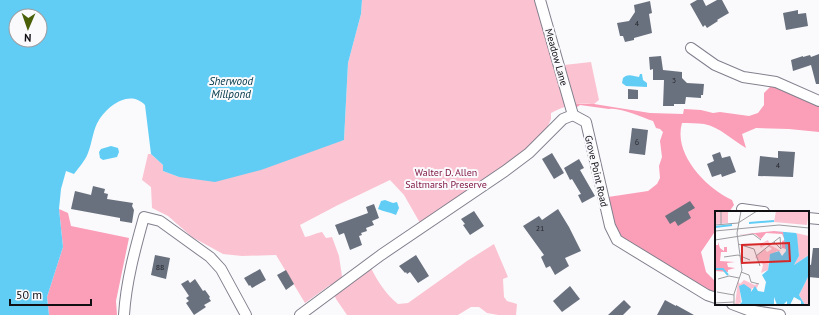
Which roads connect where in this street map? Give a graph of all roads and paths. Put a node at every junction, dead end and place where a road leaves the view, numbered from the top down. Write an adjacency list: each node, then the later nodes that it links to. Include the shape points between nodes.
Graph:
1 (540, 0): 4 (street, Meadow Lane)
2 (691, 48): 3 (street, via 715,65 743,77 776,82)
3 (819, 101)
4 (573, 115): 9 (street, Grove Point Road, via 586,122 610,226 616,240); 13 (street, via 563,119 529,153 505,171 381,255)
5 (742, 209): 6 (street)
6 (757, 211)
7 (809, 218): 8 (street)
8 (819, 219)
9 (715, 298)
10 (735, 305): 14 (street, via 748,310)
11 (124, 315): 12 (street, via 134,252 144,217 160,221 210,256 221,269)
12 (246, 315)
13 (300, 315)
14 (780, 315)

